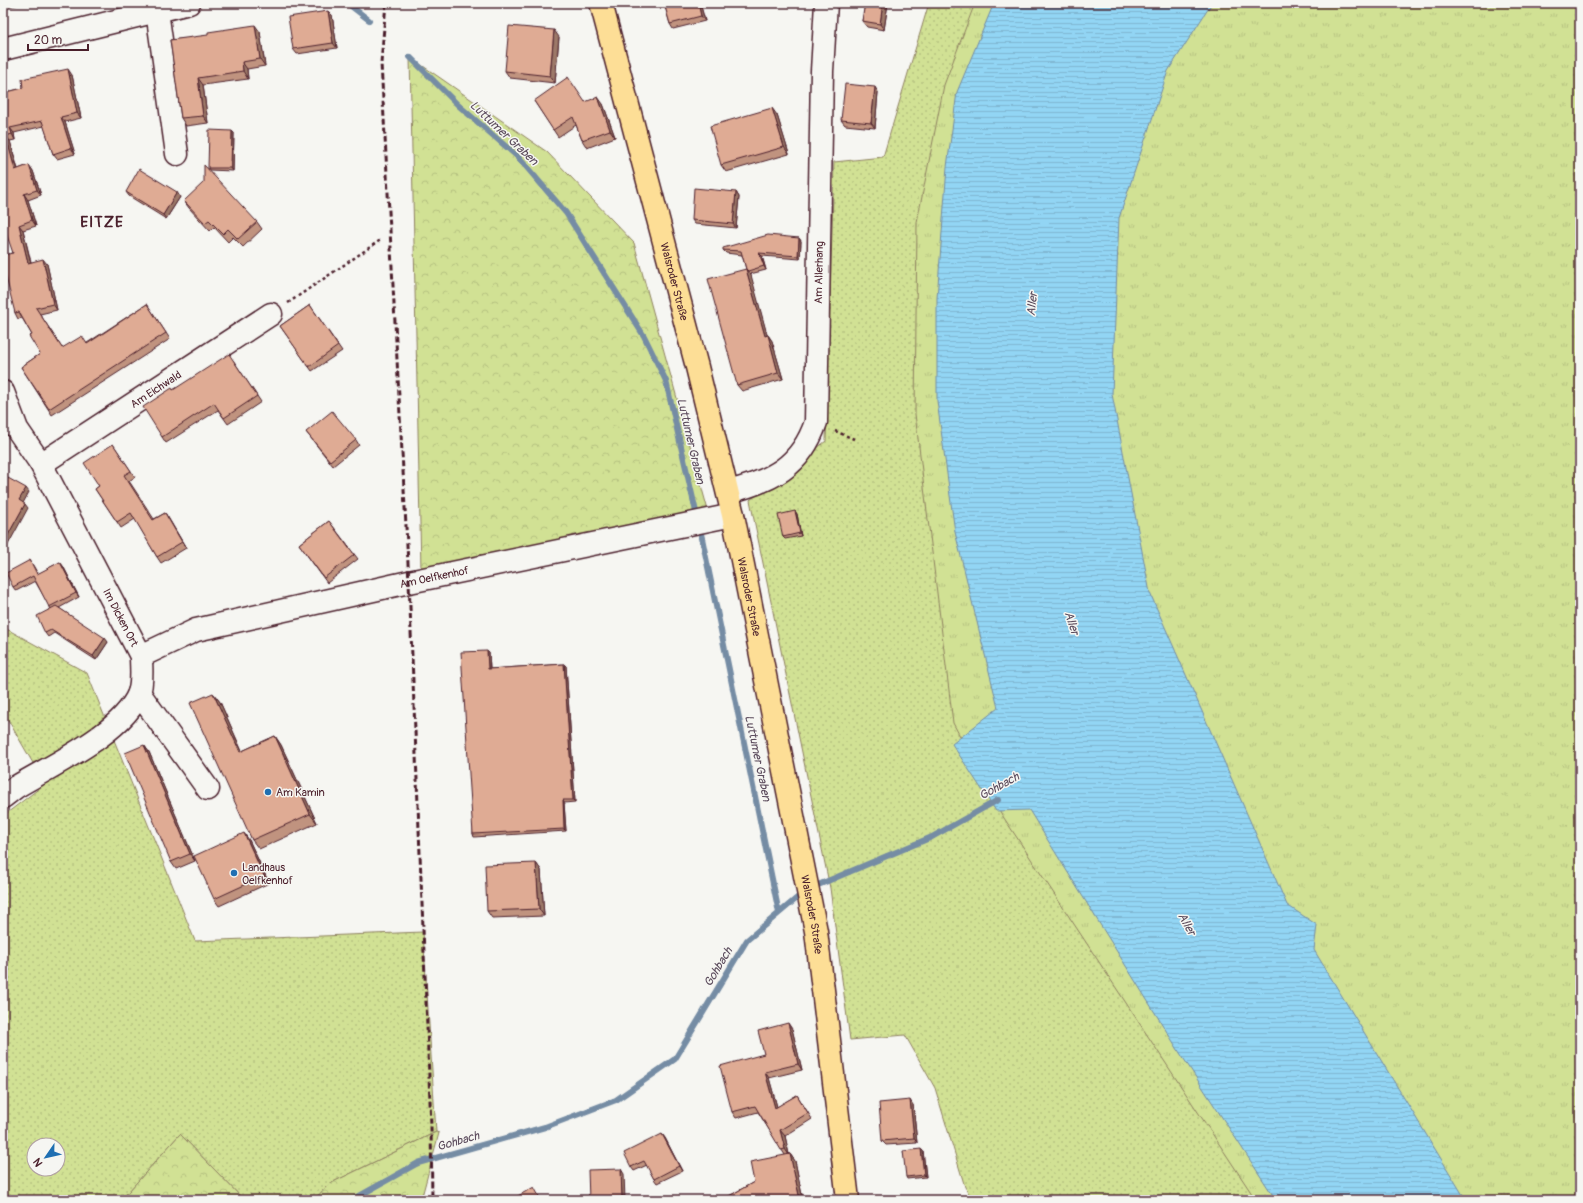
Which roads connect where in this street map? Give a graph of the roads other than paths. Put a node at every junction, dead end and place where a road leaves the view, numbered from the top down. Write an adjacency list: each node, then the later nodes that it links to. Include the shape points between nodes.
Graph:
1 (189, 3): 4 (street)
2 (601, 3): 10 (main road, Walsroder Straße)
3 (826, 3): 10 (street, Am Allerhang, via 822,71 816,422 804,449 779,474 754,486)
4 (157, 11): 5 (street); 6 (street)
5 (3, 49)
6 (177, 154)
7 (272, 314): 9 (street, Am Eichwald)
8 (3, 392): 9 (street, Im Dicken Ort, via 17,429)
9 (41, 464): 12 (street, Im Dicken Ort)
10 (728, 492): 11 (main road, Walsroder Straße)
11 (724, 517): 12 (street, Am Oelfkenhof, via 409,582 196,630); 16 (main road, Walsroder Straße, via 816,931)
12 (140, 656): 13 (street, Im Dicken Ort)
13 (139, 692): 14 (street); 15 (street, Im Dicken Ort, via 120,719 102,735)
14 (208, 789)
15 (3, 797)
16 (848, 1200)

